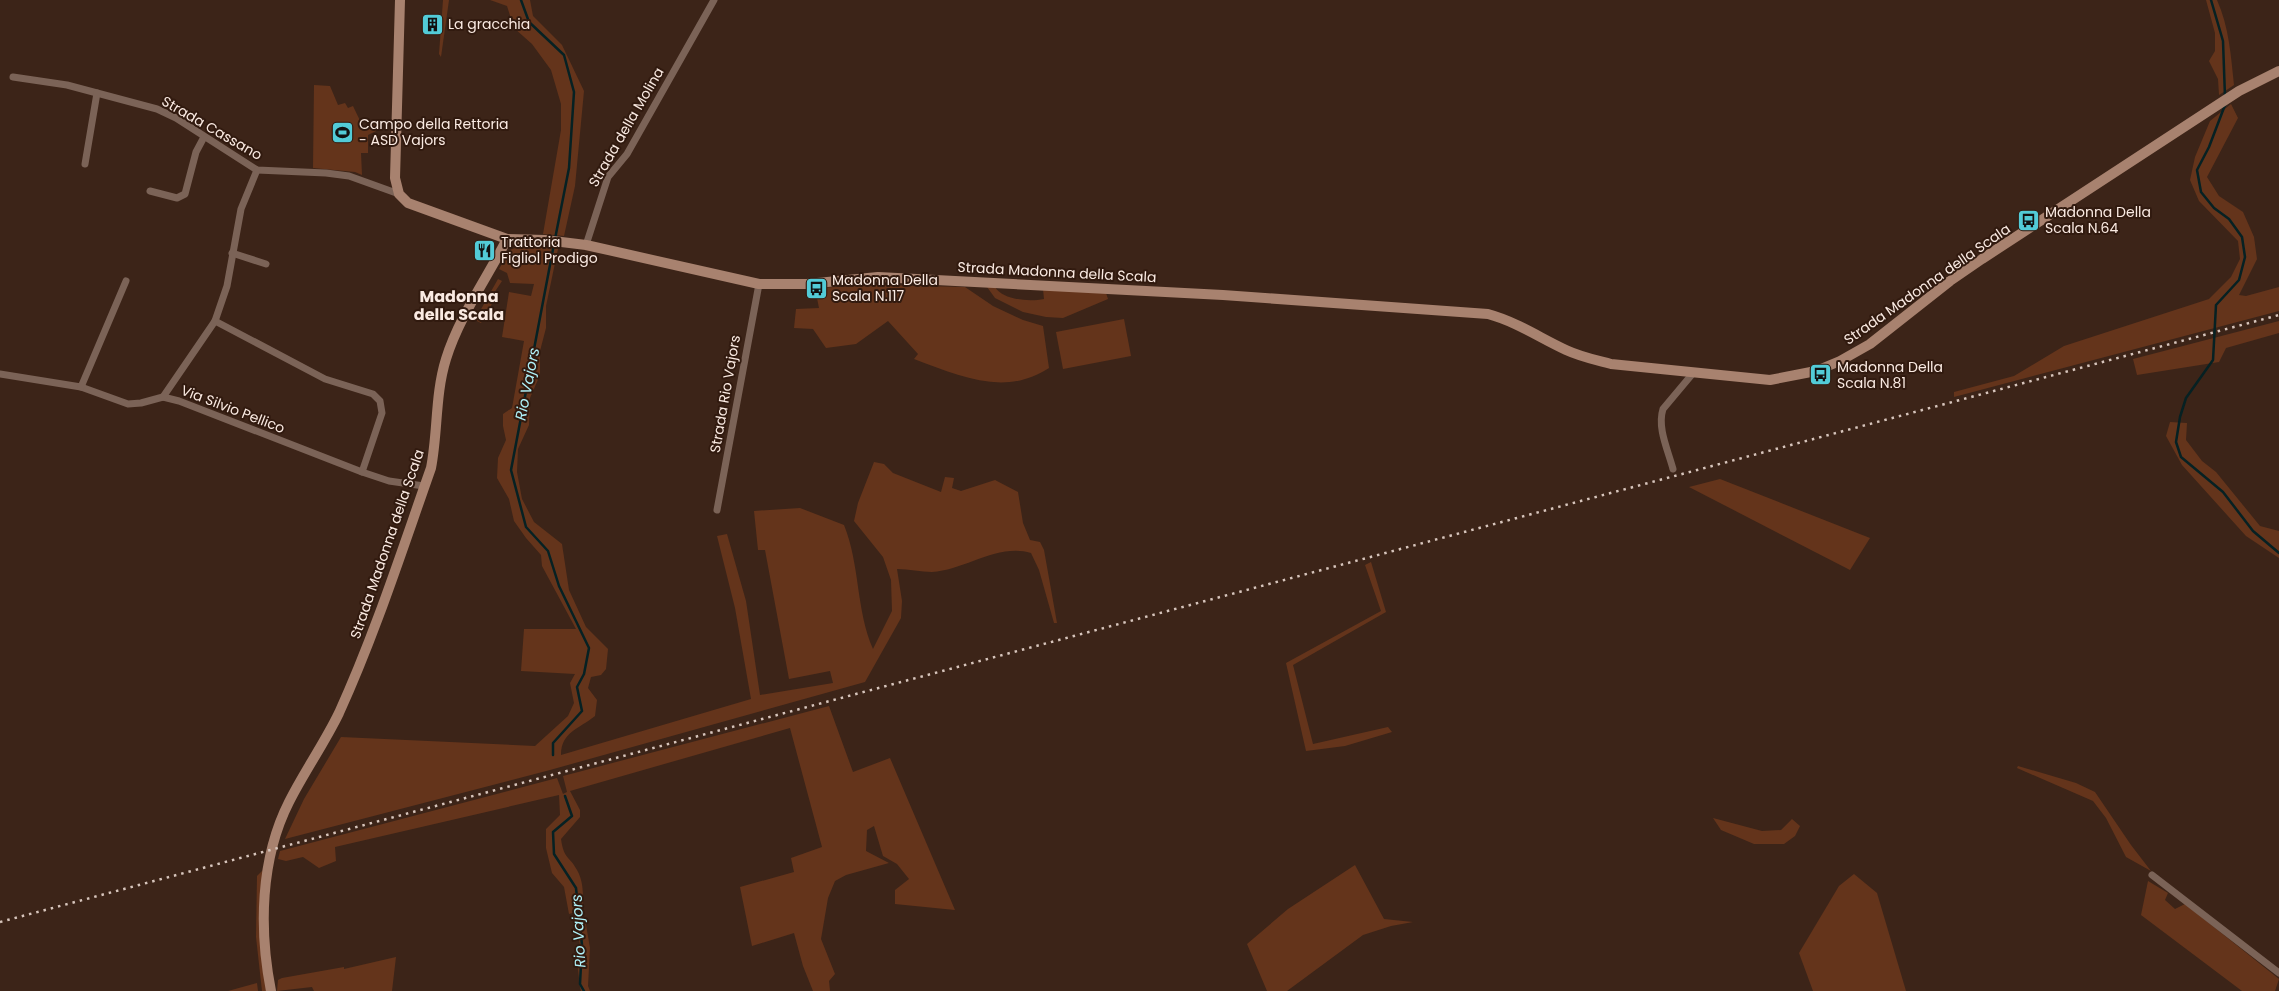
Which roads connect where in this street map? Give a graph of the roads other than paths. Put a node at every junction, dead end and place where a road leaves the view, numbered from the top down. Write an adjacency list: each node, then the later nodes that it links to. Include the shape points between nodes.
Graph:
1 (400, 0): 10 (street, via 394,178)
2 (714, 0): 12 (street, Strada della Molina, via 627,154 608,178)
3 (2279, 71): 18 (street, Strada Madonna della Scala, via 2226,100 1982,259 1870,344 1840,362 1816,371 1770,380)
4 (13, 76): 5 (street, Strada Cassano)
5 (97, 93): 6 (street, Strada Cassano, via 157,109); 7 (street)
6 (204, 137): 8 (street, Strada Cassano); 9 (street, via 196,152 185,194 177,198)
7 (84, 164)
8 (257, 170): 10 (street, Strada Cassano, via 349,176); 13 (street, via 241,209)
9 (150, 191)
10 (398, 194): 11 (street, via 408,203)
11 (507, 239): 12 (street, Strada Madonna della Scala); 24 (street, Strada Madonna della Scala, via 446,360 438,399 434,449)
12 (586, 245): 16 (street, Strada Madonna della Scala)
13 (232, 252): 14 (street); 17 (street, via 228,286)
14 (266, 264)
15 (126, 281): 20 (street)
16 (759, 284): 18 (street, Strada Madonna della Scala, via 886,278 1223,295 1488,314 1509,320 1566,350 1591,359); 25 (street, Strada Rio Vajors)
17 (215, 322): 21 (street); 23 (street, via 325,378 373,394 380,401 382,413)
18 (1694, 372): 22 (street, via 1663,409 1661,417)
19 (0, 374): 20 (street, Via Silvio Pellico)
20 (81, 387): 21 (street, Via Silvio Pellico, via 128,404)
21 (163, 397): 23 (street, Via Silvio Pellico)
22 (1673, 469)
23 (362, 472): 24 (street, Via Silvio Pellico, via 389,481)
24 (424, 486): 28 (street, Strada Madonna della Scala, via 370,636 338,713 275,832 264,915 265,961)
25 (717, 510)
26 (2152, 875): 27 (street)
27 (2279, 973)
28 (271, 991)

